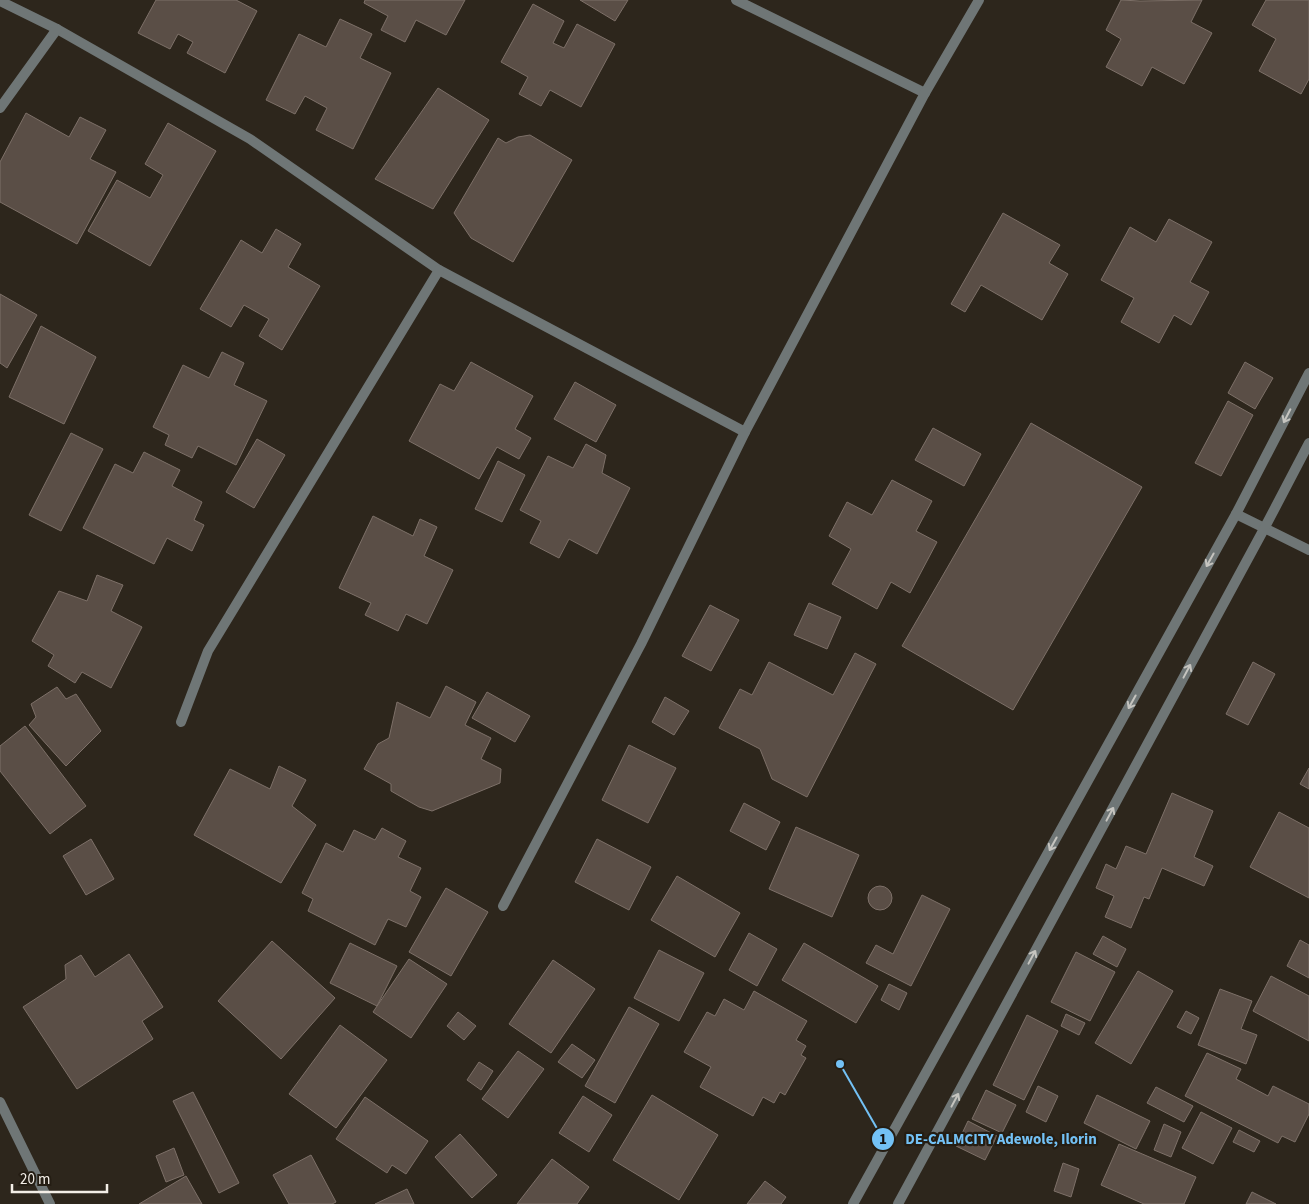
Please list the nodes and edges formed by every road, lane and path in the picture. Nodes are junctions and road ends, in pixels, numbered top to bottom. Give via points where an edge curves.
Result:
1 (736, 0) edge
2 (980, 0) edge
3 (0, 1) edge
4 (57, 29) junction
5 (925, 92) junction
6 (0, 108) edge
7 (439, 270) junction
8 (1309, 373) edge
9 (745, 432) junction
10 (1309, 443) edge
11 (1236, 514) junction
12 (1264, 529) junction
13 (1309, 550) edge
14 (181, 722) dead end
15 (503, 906) dead end
16 (0, 1102) edge
17 (50, 1204) edge
18 (852, 1204) edge
19 (898, 1204) edge

1 - 5 street
2 - 5 street
3 - 4 street
4 - 6 street
4 - 7 street via 250,139
5 - 9 street
7 - 9 street
7 - 14 street via 208,652
8 -> 11 street
9 - 15 street via 641,644
10 - 12 street
11 - 12 street
11 -> 18 street
12 - 13 street
19 -> 12 street
16 - 17 street

